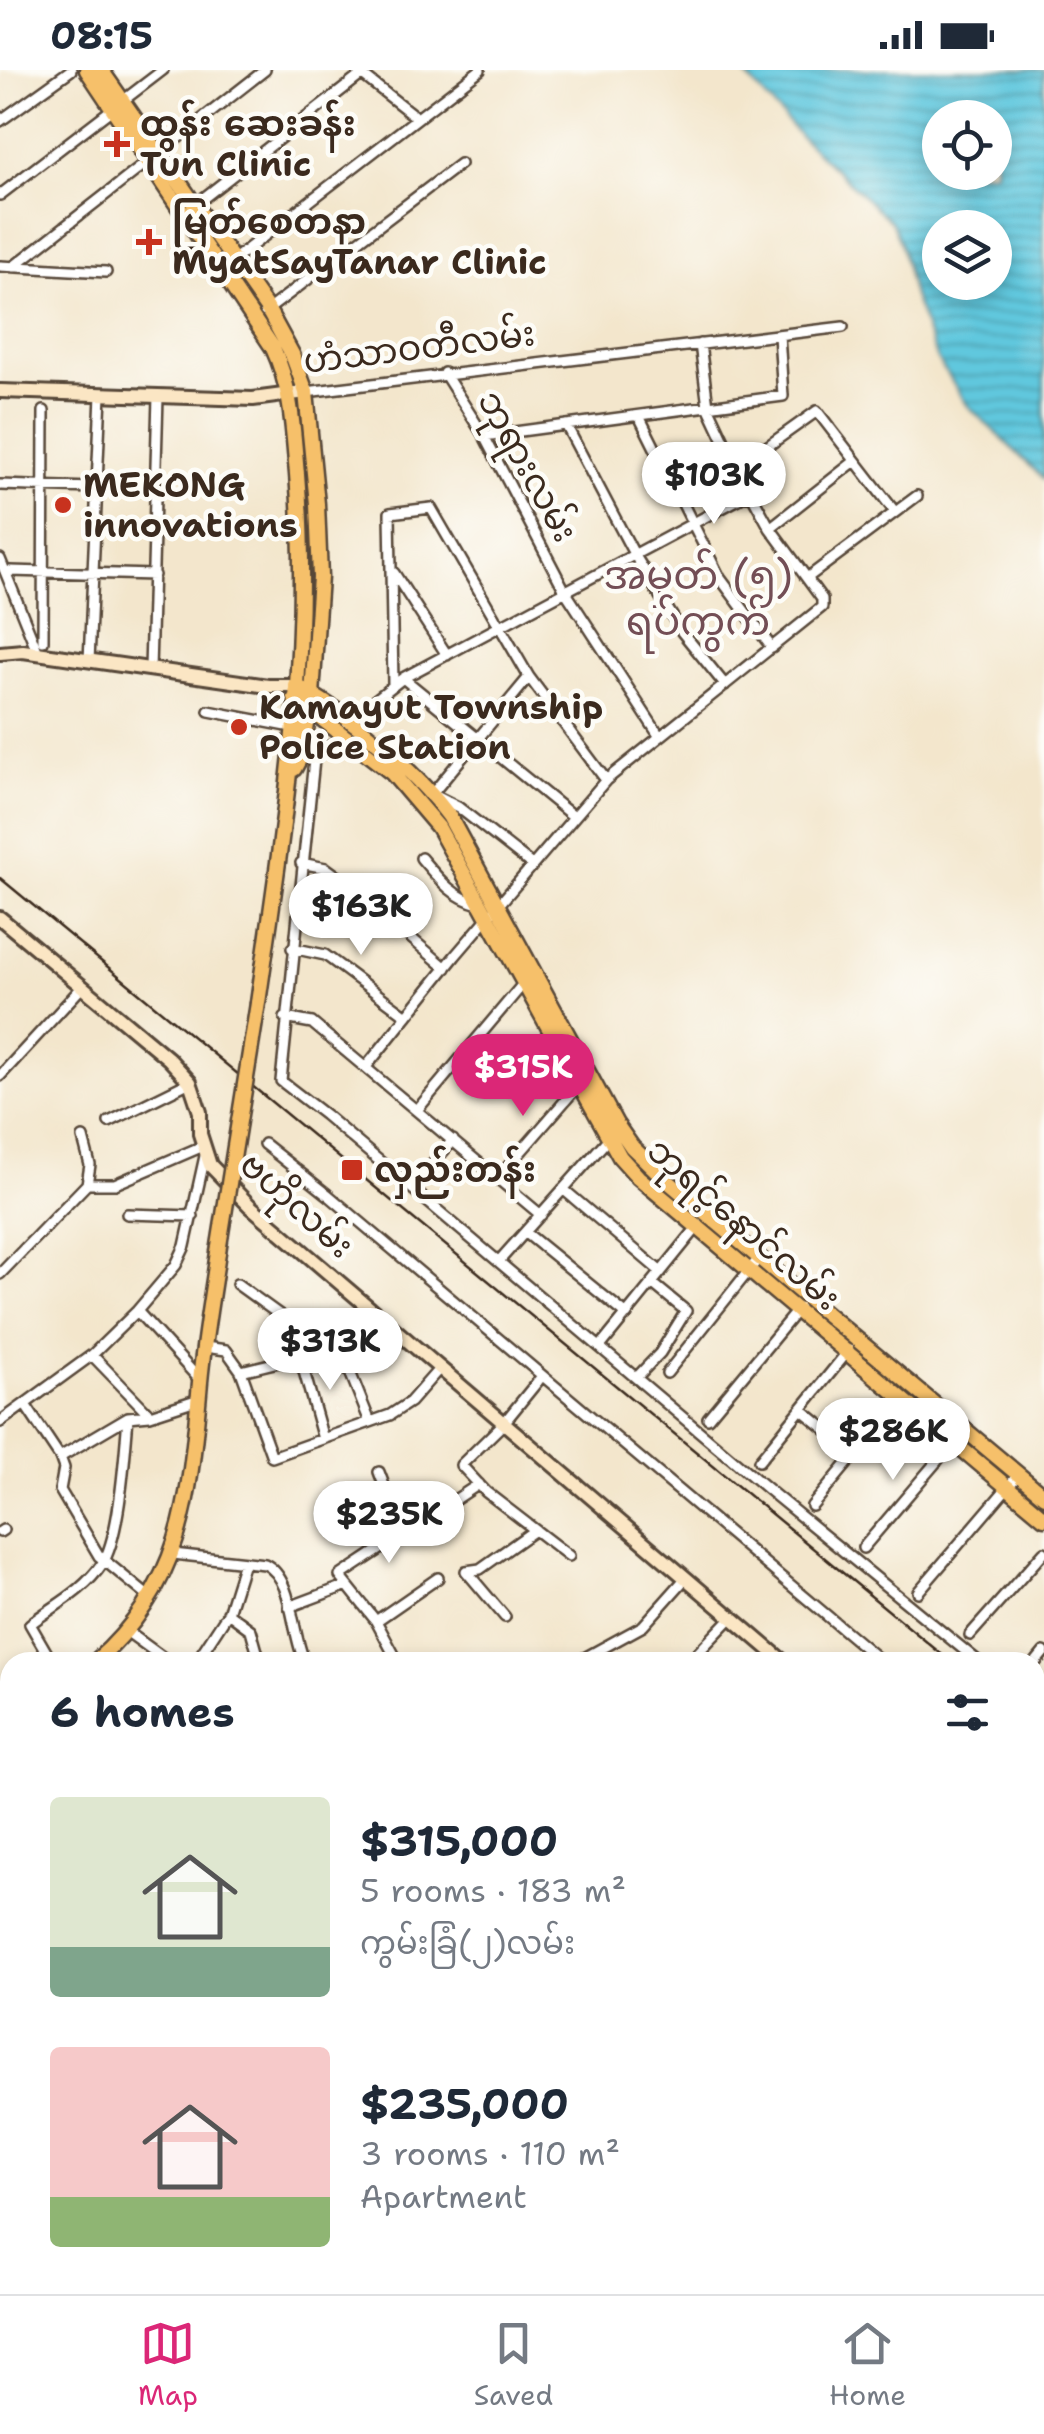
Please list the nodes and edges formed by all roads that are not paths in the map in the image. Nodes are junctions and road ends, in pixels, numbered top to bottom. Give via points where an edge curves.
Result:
1 (71, 70) edge
2 (87, 70) edge
3 (100, 70) edge
4 (164, 70) edge
5 (265, 70) edge
6 (480, 70) edge
7 (359, 72) edge
8 (117, 105) junction
9 (417, 118) junction
10 (0, 121) edge
11 (152, 157) junction
12 (460, 164) dead end
13 (0, 195) edge
14 (194, 204) junction
15 (184, 217) junction
16 (232, 260) junction
17 (0, 266) edge
18 (13, 266) junction
19 (106, 272) dead end
20 (268, 310) junction
21 (254, 320) junction
22 (843, 327) dead end
23 (779, 334) junction
24 (700, 344) junction
25 (444, 374) junction
26 (0, 391) edge
27 (306, 392) junction
28 (290, 393) junction
29 (102, 394) junction
30 (158, 396) junction
31 (708, 406) junction
32 (44, 411) dead end
33 (639, 416) junction
34 (566, 425) junction
35 (484, 436) junction
36 (855, 461) junction
37 (737, 468) junction
38 (0, 485) edge
39 (45, 486) junction
40 (97, 487) junction
41 (156, 490) junction
42 (750, 493) junction
43 (916, 496) dead end
44 (895, 512) junction
45 (690, 523) junction
46 (770, 528) junction
47 (634, 554) junction
48 (0, 558) edge
49 (392, 570) junction
50 (10, 571) dead end
51 (44, 571) junction
52 (94, 573) junction
53 (154, 575) junction
54 (807, 578) junction
55 (564, 591) junction
56 (499, 627) junction
57 (40, 647) junction
58 (772, 648) junction
59 (0, 653) edge
60 (446, 655) junction
61 (89, 660) junction
62 (150, 669) junction
63 (529, 676) junction
64 (404, 678) junction
65 (393, 684) junction
66 (725, 685) junction
67 (295, 692) junction
68 (311, 701) junction
69 (209, 712) dead end
70 (347, 722) junction
71 (292, 727) junction
72 (660, 737) junction
73 (478, 738) junction
74 (356, 743) junction
75 (308, 752) junction
76 (291, 774) junction
77 (606, 780) junction
78 (432, 794) junction
79 (574, 817) junction
80 (420, 858) dead end
81 (301, 863) junction
82 (532, 865) junction
83 (480, 904) junction
84 (499, 905) junction
85 (0, 918) edge
86 (488, 919) junction
87 (292, 948) junction
88 (446, 968) junction
89 (525, 977) junction
90 (83, 986) junction
91 (406, 1016) junction
92 (285, 1018) junction
93 (366, 1068) junction
94 (0, 1076) edge
95 (190, 1082) junction
96 (585, 1088) junction
97 (416, 1110) junction
98 (109, 1122) dead end
99 (82, 1138) dead end
100 (608, 1139) junction
101 (453, 1140) junction
102 (264, 1144) dead end
103 (204, 1150) junction
104 (498, 1178) junction
105 (87, 1184) junction
106 (412, 1188) junction
107 (563, 1189) junction
108 (128, 1214) dead end
109 (541, 1215) junction
110 (192, 1216) junction
111 (703, 1221) junction
112 (525, 1232) junction
113 (500, 1262) junction
114 (754, 1264) junction
115 (661, 1272) junction
116 (0, 1274) edge
117 (652, 1283) junction
118 (237, 1284) dead end
119 (807, 1298) junction
120 (796, 1310) junction
121 (137, 1311) junction
122 (627, 1315) junction
123 (386, 1324) junction
124 (340, 1346) junction
125 (852, 1346) junction
126 (205, 1347) junction
127 (600, 1347) junction
128 (328, 1350) junction
129 (92, 1355) junction
130 (300, 1357) junction
131 (439, 1369) junction
132 (240, 1371) junction
133 (667, 1373) dead end
134 (542, 1376) junction
135 (636, 1378) junction
136 (200, 1380) junction
137 (902, 1398) junction
138 (199, 1399) junction
139 (26, 1406) junction
140 (801, 1409) junction
141 (150, 1415) junction
142 (128, 1417) junction
143 (708, 1418) dead end
144 (0, 1422) edge
145 (370, 1422) junction
146 (503, 1424) junction
147 (964, 1429) junction
148 (324, 1439) junction
149 (952, 1442) junction
150 (855, 1453) junction
151 (60, 1457) junction
152 (759, 1461) dead end
153 (380, 1472) dead end
154 (1018, 1475) junction
155 (478, 1484) junction
156 (1007, 1488) junction
157 (1044, 1496) edge
158 (812, 1506) dead end
159 (1042, 1512) edge
160 (417, 1525) junction
161 (535, 1530) junction
162 (863, 1548) dead end
163 (1044, 1552) edge
164 (173, 1554) junction
165 (569, 1556) dead end
166 (104, 1562) junction
167 (244, 1562) junction
168 (438, 1578) dead end
169 (684, 1580) junction
170 (346, 1586) junction
171 (918, 1592) dead end
172 (149, 1597) junction
173 (289, 1607) junction
174 (228, 1613) junction
175 (504, 1617) dead end
176 (731, 1618) junction
177 (376, 1621) junction
178 (125, 1630) junction
179 (970, 1635) dead end
180 (46, 1652) edge
181 (104, 1652) edge
182 (155, 1652) edge
183 (203, 1652) edge
184 (257, 1652) edge
185 (300, 1652) edge
186 (393, 1652) edge
187 (595, 1652) edge
188 (699, 1652) edge
189 (772, 1652) edge
190 (870, 1652) edge
191 (967, 1652) edge

1 - 10 street
2 - 8 main road
3 - 8 main road
4 - 8 street
5 - 11 street
6 - 9 street
7 - 9 street
7 - 14 street
8 - 11 main road
8 - 13 street
9 - 16 street
11 - 14 main road
11 - 15 main road
11 - 18 street
12 - 20 street
14 - 15 street
14 - 16 main road
15 - 21 main road
16 - 20 main road
17 - 18 street
18 - 19 street
20 - 21 street
20 - 27 main road
21 - 28 main road
22 - 23 street, ဟံသာဝတီလမ်း
23 - 24 street, ဟံသာဝတီလမ်း
23 - 31 street via 784,396
24 - 25 street, ဟံသာဝတီလမ်း
24 - 31 street
25 - 27 street, ဟံသာဝတီလမ်း
25 - 35 street, ဘုရားလမ်း
26 - 29 main road, ဟံသာဝတီလမ်း
27 - 28 main road, ဟံသာဝတီလမ်း
27 - 68 main road via 320,577
28 - 30 main road, ဟံသာဝတီလမ်း via 253,399
28 - 67 main road via 302,540
29 - 30 main road, ဟံသာဝတီလမ်း
29 - 40 street
30 - 41 street
31 - 33 street
31 - 37 street
32 - 39 street
33 - 34 street
33 - 45 street
34 - 35 street
34 - 47 street
35 - 55 street, ဘုရားလမ်း
36 - 37 street via 815,412
36 - 44 street
36 - 46 street
37 - 42 street
38 - 39 street
39 - 40 street
39 - 51 street
40 - 41 street
40 - 52 street
41 - 53 street
42 - 45 street
42 - 46 street
43 - 44 street
44 - 54 street
45 - 47 street
45 - 58 street via 720,578
46 - 54 street
47 - 55 street
47 - 66 street via 682,632
48 - 57 street
49 - 56 street via 390,513 431,508
49 - 60 street
49 - 65 street
50 - 51 street
51 - 52 street
51 - 57 street
52 - 53 street
52 - 61 street
53 - 62 street
54 - 58 street via 822,607
55 - 56 street
55 - 72 street, ဘုရားလမ်း
56 - 60 street
56 - 63 street
57 - 59 main road
57 - 61 main road
58 - 66 street
60 - 64 street
61 - 62 main road
62 - 67 main road
63 - 73 street
63 - 77 street
64 - 65 street
64 - 73 street
65 - 70 street
66 - 72 street
67 - 68 main road, ဘုရင့်နောင်လမ်း
67 - 71 main road
68 - 70 main road, ဘုရင့်နောင်လမ်း
68 - 74 main road, ဘုရင့်နောင်လမ်း
68 - 75 main road
69 - 71 street
70 - 78 main road, ဘုရင့်နောင်လမ်း
71 - 76 main road
72 - 77 street
73 - 78 street
73 - 79 street
74 - 75 main road
74 - 83 main road, ဘုရင့်နောင်လမ်း via 422,806
75 - 76 main road
75 - 81 street
76 - 126 main road, bridge
77 - 79 street
78 - 82 street
78 - 84 main road, ဘုရင့်နောင်လမ်း
79 - 82 street
80 - 83 street via 449,889
81 - 87 street
81 - 88 street via 326,868
82 - 84 street
83 - 86 main road, ဘုရင့်နောင်လမ်း
84 - 86 street
84 - 89 main road, ဘုရင့်နောင်လမ်း
85 - 90 main road
86 - 88 street
86 - 89 main road, ဘုရင့်နောင်လမ်း
87 - 91 street via 325,955
87 - 92 street
88 - 91 street
89 - 96 main road, ဘုရင့်နောင်လမ်း
89 - 97 street
90 - 94 street
90 - 95 main road
91 - 93 street
92 - 93 street via 312,1023
92 - 106 street via 281,1081
93 - 97 street
95 - 98 street
95 - 103 main road, ဗဟိုလမ်း
96 - 100 main road, ဘုရင့်နောင်လမ်း
96 - 104 street
96 - 111 main road, ဘုရင့်နောင်လမ်း
97 - 101 street
99 - 105 street via 90,1165
100 - 107 street
100 - 111 main road, ဘုရင့်နောင်လမ်း via 638,1177
101 - 104 street
101 - 106 street
102 - 134 street
103 - 105 street via 114,1184
103 - 110 street
103 - 123 main road, ဗဟိုလမ်း via 250,1206
104 - 109 street
105 - 116 street
106 - 113 street
107 - 109 street
107 - 115 street
108 - 110 street
109 - 112 street
110 - 121 street via 176,1265
111 - 114 main road, ဘုရင့်နောင်လမ်း
111 - 115 street
112 - 113 street
112 - 122 street
113 - 127 street
114 - 119 main road, ဘုရင့်နောင်လမ်း
114 - 120 main road, ဘုရင့်နောင်လမ်း
114 - 133 street
115 - 117 street
117 - 122 street
117 - 135 street via 686,1311
118 - 128 street
119 - 120 street
119 - 125 main road, ဘုရင့်နောင်လမ်း
120 - 125 main road, ဘုရင့်နောင်လမ်း
120 - 143 street
121 - 129 street
121 - 136 street
122 - 127 street
123 - 124 street
123 - 131 main road, ဗဟိုလမ်း
124 - 128 street
124 - 145 street
125 - 137 main road, ဘုရင့်နောင်လမ်း
125 - 140 street
125 - 147 main road, ဘုရင့်နောင်လမ်း
126 - 132 street via 226,1350
126 - 136 main road
127 - 135 street
128 - 130 street
129 - 139 street
129 - 141 street
130 - 132 street
130 - 148 street
131 - 145 street via 410,1402
131 - 146 main road, ဗဟိုလမ်း
132 - 148 street via 270,1457
134 - 146 street
134 - 190 street
135 - 191 street
136 - 138 main road
137 - 149 main road, ဘုရင့်နောင်လမ်း
137 - 150 street
138 - 141 street
138 - 164 main road via 191,1485
139 - 144 street
139 - 151 street
140 - 150 street
140 - 152 street
141 - 142 street
142 - 151 street
142 - 166 street via 120,1500
145 - 148 street
146 - 155 street via 461,1465
146 - 169 main road, ဗဟိုလမ်း
147 - 149 street
147 - 154 main road, ဘုရင့်နောင်လမ်း
149 - 156 main road, ဘုရင့်နောင်လမ်း
149 - 162 street
150 - 158 street
151 - 166 street via 60,1490
153 - 160 street via 387,1494
154 - 156 street
154 - 157 main road, ဘုရင့်နောင်လမ်း
155 - 160 street
155 - 161 street
156 - 159 main road, ဘုရင့်နောင်လမ်း
156 - 171 street
160 - 170 street via 340,1576
161 - 165 street
161 - 175 street via 480,1569 466,1571
163 - 179 street
164 - 167 street
164 - 172 main road
166 - 172 street
166 - 180 street via 68,1600 30,1624
167 - 173 street via 275,1569
167 - 174 street
168 - 177 street
169 - 176 main road, ဗဟိုလမ်း
169 - 187 street via 643,1626
170 - 173 street
170 - 177 street
172 - 178 main road
173 - 185 street
174 - 183 street
174 - 184 street via 251,1630
176 - 188 street
176 - 189 main road, ဗဟိုလမ်း
177 - 186 street
178 - 181 main road
178 - 182 street

